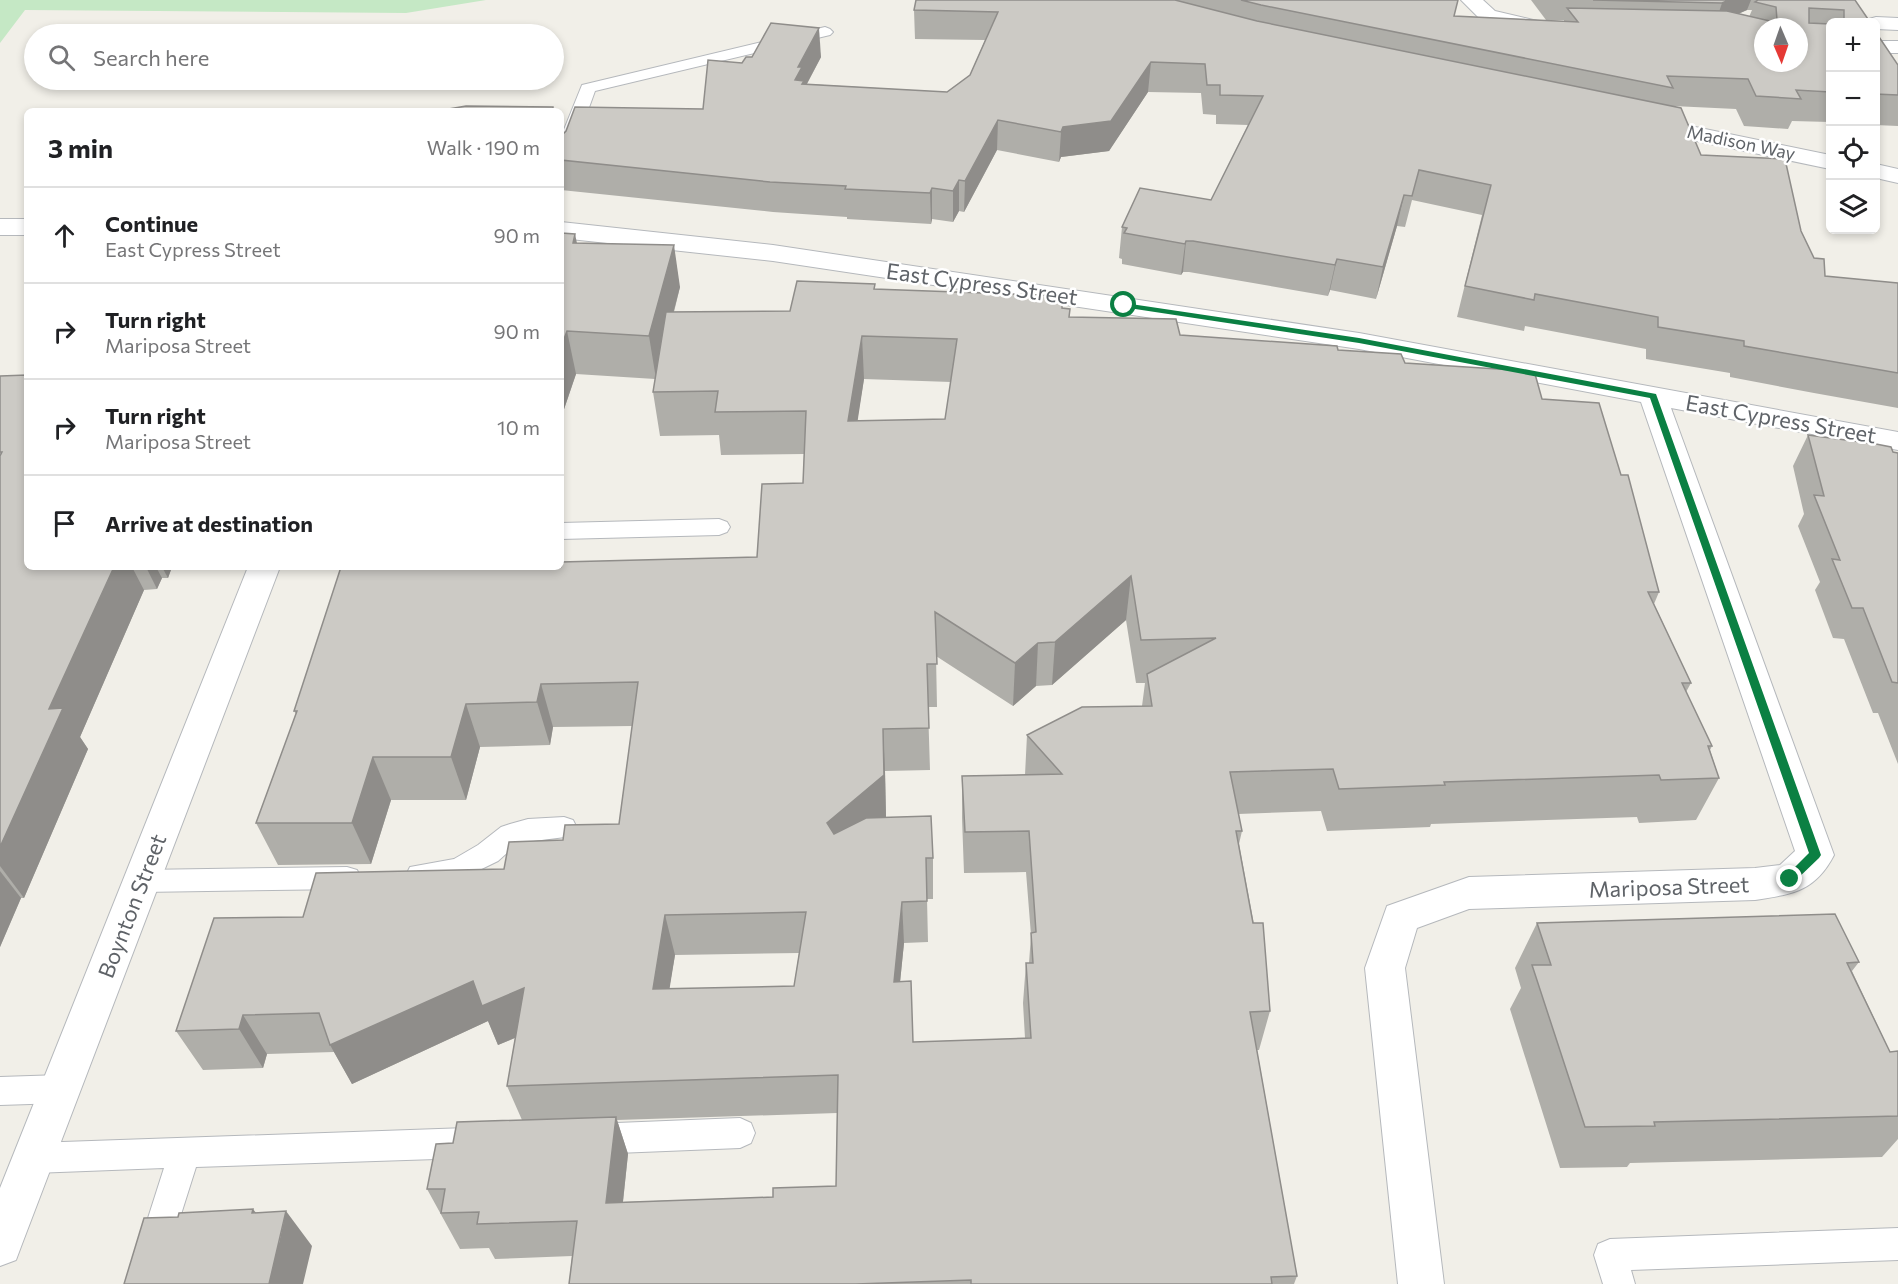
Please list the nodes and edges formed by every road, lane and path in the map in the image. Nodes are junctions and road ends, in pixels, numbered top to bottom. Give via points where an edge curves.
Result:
1 (1472, 0) edge
2 (1880, 23) edge
3 (1898, 24) edge
4 (1559, 29) edge
5 (825, 32) dead end
6 (1880, 47) edge
7 (1898, 47) edge
8 (1624, 119) edge
9 (564, 151) edge
10 (1826, 161) edge
11 (1880, 172) edge
12 (1898, 176) edge
13 (0, 227) edge
14 (24, 227) edge
15 (564, 230) edge
16 (1653, 396) junction
17 (1898, 441) edge
18 (719, 527) dead end
19 (564, 531) edge
20 (263, 570) edge
21 (564, 828) edge
22 (142, 881) junction
23 (61, 1089) junction
24 (0, 1091) edge
25 (740, 1133) dead end
26 (562, 1140) edge
27 (492, 1142) edge
28 (185, 1154) junction
29 (34, 1158) junction
30 (0, 1244) edge
31 (1898, 1244) edge
32 (143, 1284) edge
33 (1420, 1284) edge
34 (1618, 1284) edge

1 - 4 street via 1488,16 1536,28
2 - 3 street
5 - 9 lane via 588,88
6 - 7 street
8 - 10 street, Madison Way
11 - 12 street
13 - 14 street
15 - 16 street, East Cypress Street via 773,253 1136,307 1359,341
16 - 17 street, East Cypress Street
16 - 33 street, Mariposa Street via 1815,855 1790,879 1755,884 1469,893 1401,917 1384,968
18 - 19 lane
20 - 22 street, Boynton Street
21 - 22 lane via 510,835 459,869 388,877
22 - 23 street, Boynton Street
23 - 24 lane
23 - 29 street, Boynton Street
25 - 26 lane
27 - 28 lane
28 - 29 lane
28 - 32 lane
29 - 30 street, Boynton Street
31 - 34 lane via 1611,1256

